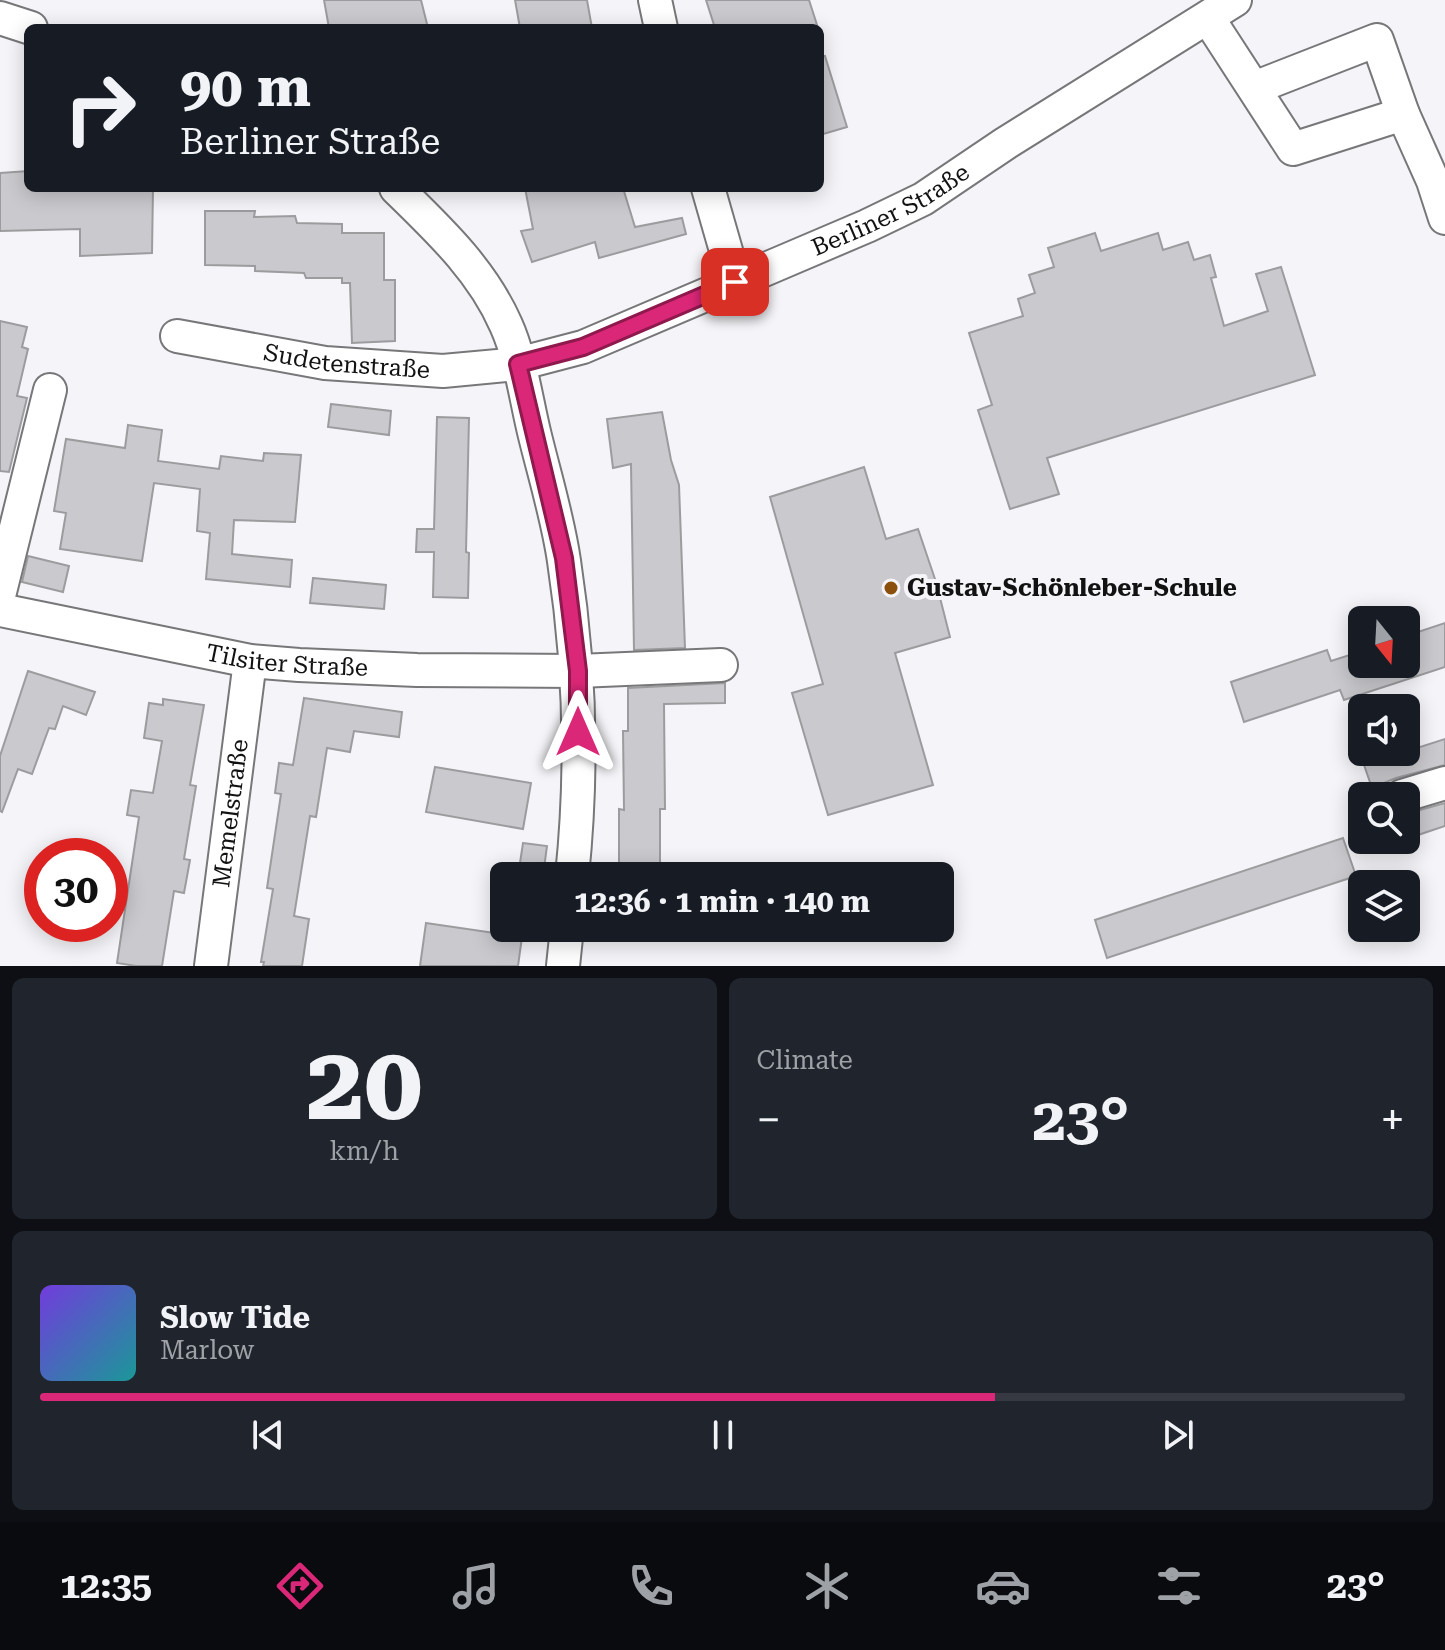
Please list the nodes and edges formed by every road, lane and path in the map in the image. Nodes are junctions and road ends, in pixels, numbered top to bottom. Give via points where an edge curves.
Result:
1 (655, 0) edge
2 (1235, 0) edge
3 (0, 18) edge
4 (1208, 18) junction
5 (660, 24) edge
6 (24, 26) edge
7 (1254, 88) junction
8 (1403, 114) junction
9 (400, 192) edge
10 (709, 192) edge
11 (1445, 218) edge
12 (735, 282) junction
13 (177, 336) dead end
14 (518, 364) junction
15 (50, 390) dead end
16 (0, 592) edge
17 (0, 610) edge
18 (250, 661) junction
19 (721, 665) dead end
20 (578, 671) junction
21 (1445, 783) edge
22 (1420, 791) edge
23 (574, 862) edge
24 (566, 942) edge
25 (211, 966) edge
26 (563, 966) edge

1 - 5 street
2 - 4 street, Berliner Straße
3 - 6 street
4 - 7 street
4 - 12 street, Berliner Straße via 923,199
7 - 8 street via 1293,149
7 - 8 street via 1377,40
8 - 11 street
9 - 14 street via 450,240 481,281 507,326
10 - 12 street
12 - 14 street, Berliner Straße via 583,347
13 - 14 street, Sudetenstraße via 325,363 443,371
14 - 20 street via 564,558
15 - 16 street
17 - 18 street, Tilsiter Straße
18 - 20 street, Tilsiter Straße
18 - 25 street, Memelstraße
19 - 20 street, Tilsiter Straße
20 - 23 street
21 - 22 street
24 - 26 street

